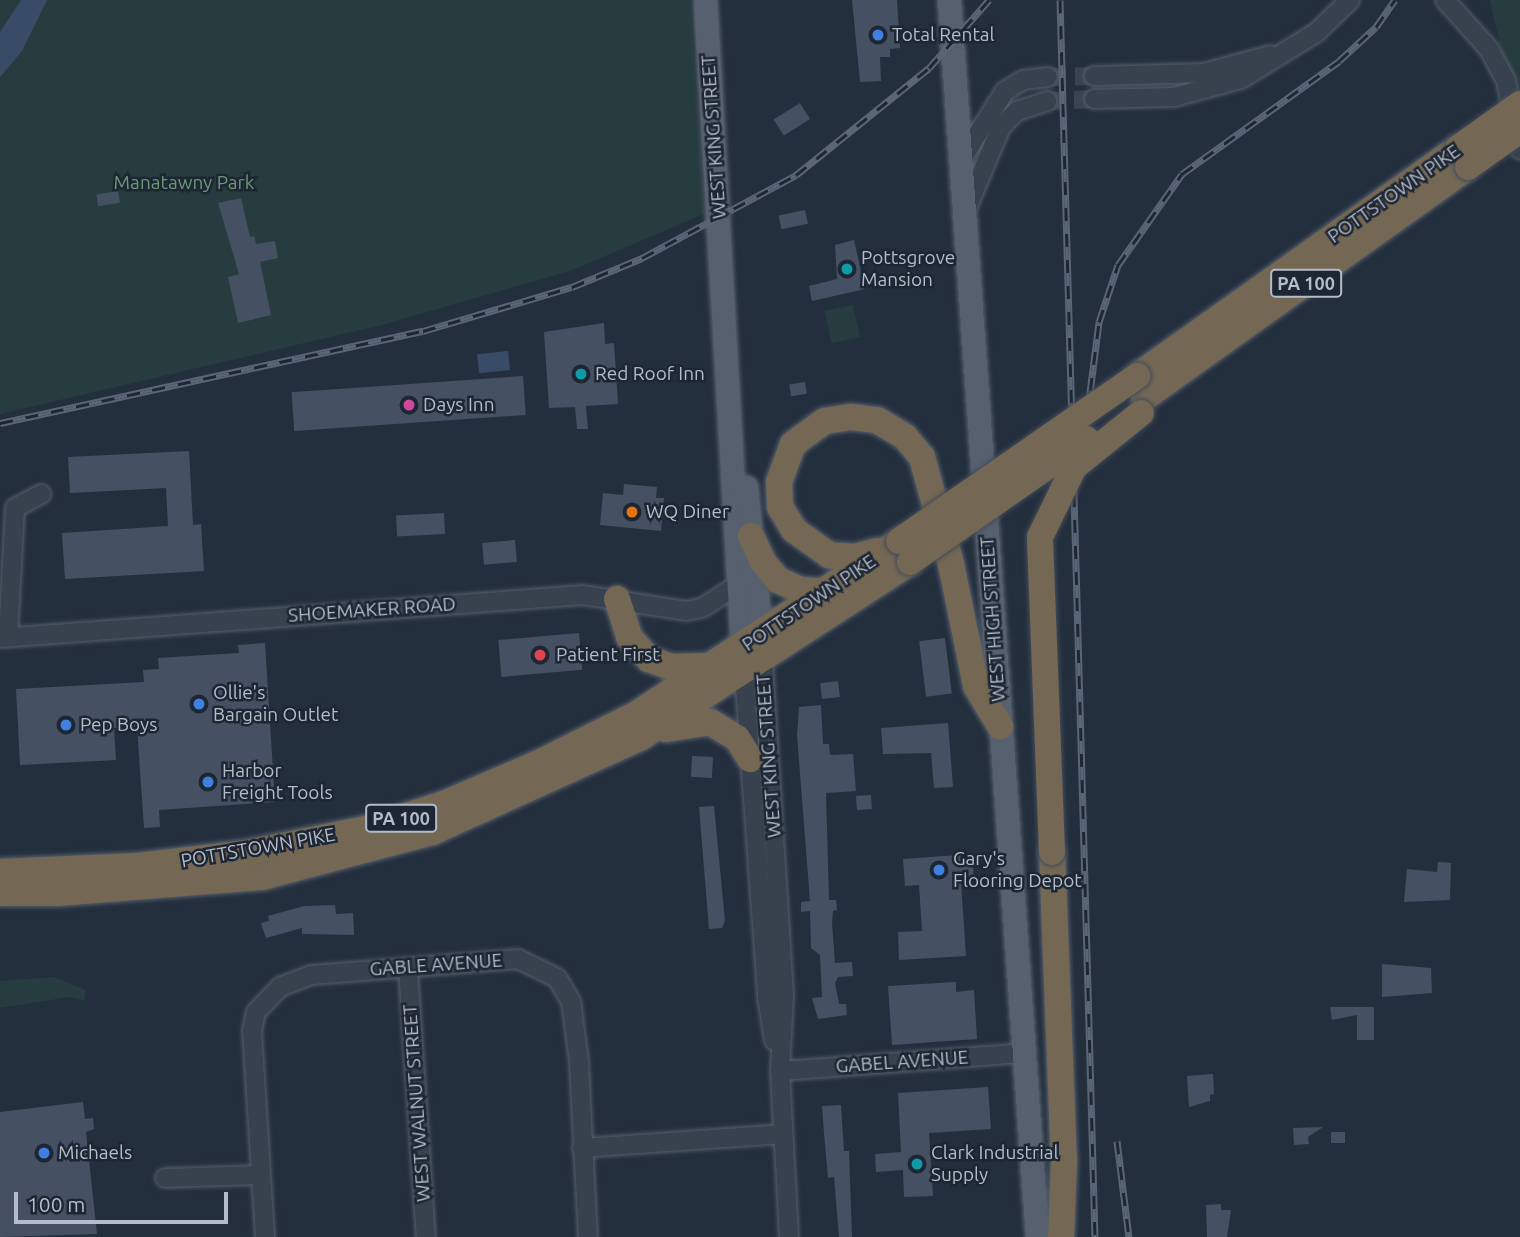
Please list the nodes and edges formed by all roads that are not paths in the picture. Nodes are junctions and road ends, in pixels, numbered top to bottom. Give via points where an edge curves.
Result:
1 (705, 0) edge
2 (949, 0) edge
3 (1350, 0) edge
4 (1445, 0) edge
5 (1296, 45) junction
6 (1094, 76) tunnel mouth
7 (1048, 77) tunnel mouth
8 (1094, 99) tunnel mouth
9 (1047, 101) tunnel mouth
10 (1520, 104) edge
11 (1520, 131) edge
12 (1520, 150) edge
13 (1463, 158) junction
14 (961, 160) junction
15 (965, 213) junction
16 (723, 275) junction
17 (1141, 396) junction
18 (41, 495) dead end
19 (751, 536) junction
20 (900, 550) junction
21 (736, 586) junction
22 (826, 592) junction
23 (617, 599) junction
24 (4, 638) edge
25 (753, 654) junction
26 (712, 666) junction
27 (1000, 726) junction
28 (641, 737) junction
29 (750, 759) junction
30 (0, 872) edge
31 (0, 893) edge
32 (408, 969) junction
33 (1024, 1053) junction
34 (780, 1071) junction
35 (782, 1134) junction
36 (582, 1148) junction
37 (260, 1175) junction
38 (165, 1178) dead end
39 (265, 1237) edge
40 (426, 1237) edge
41 (588, 1237) edge
42 (789, 1237) edge
43 (1037, 1237) edge
44 (1061, 1237) edge

1 - 16 main road, WEST KING STREET
2 - 14 main road, WEST HIGH STREET
3 - 5 street
4 - 12 street via 1489,48 1506,81
5 - 6 street via 1222,70
5 - 8 street via 1254,74 1209,90
7 - 14 street via 1023,80 1005,91
9 - 15 street via 1017,111 1001,127
10 - 13 highway, POTTSTOWN PIKE / PA 100, bridge
11 - 13 highway, POTTSTOWN PIKE / PA 100, bridge
13 - 17 highway, POTTSTOWN PIKE / PA 100
13 - 17 highway, POTTSTOWN PIKE / PA 100 via 1212,349
14 - 15 main road, WEST HIGH STREET
15 - 27 main road, WEST HIGH STREET
16 - 19 main road, WEST KING STREET
16 - 21 main road, WEST KING STREET
17 - 20 highway, POTTSTOWN PIKE / PA 100, bridge
17 - 44 highway, bridge via 1074,467 1040,537 1064,1160
18 - 24 street via 16,508
19 - 22 highway via 778,580 800,590
19 - 25 main road, WEST KING STREET
20 - 22 highway, POTTSTOWN PIKE / PA 100
20 - 25 highway, POTTSTOWN PIKE / PA 100
20 - 27 highway via 841,558 816,549 794,530 780,507 779,482 787,456 801,435 825,421 864,417 887,424 915,446 931,477 976,686
21 - 23 street, SHOEMAKER ROAD via 702,608 686,611
21 - 25 main road, WEST KING STREET
22 - 25 highway, POTTSTOWN PIKE / PA 100
23 - 24 street, SHOEMAKER ROAD via 583,595
23 - 26 highway via 629,637 649,659 671,667
25 - 26 highway, POTTSTOWN PIKE / PA 100
25 - 28 highway, POTTSTOWN PIKE / PA 100
25 - 29 street, WEST KING STREET
25 - 34 street, WEST KING STREET via 784,995
26 - 30 highway, POTTSTOWN PIKE / PA 100 via 637,714 537,764 444,804 366,829 247,853 138,866
27 - 33 main road, WEST HIGH STREET
28 - 29 highway via 686,723 710,722 737,738
28 - 31 highway, POTTSTOWN PIKE / PA 100 via 432,832 262,877
29 - 34 street, WEST KING STREET via 767,997
32 - 36 street, GABLE AVENUE via 518,959 557,978 571,1001
32 - 37 street, GABLE AVENUE via 311,975 280,987 256,1012 252,1031
32 - 40 street, WEST WALNUT STREET
33 - 34 street, GABEL AVENUE
33 - 43 main road, WEST HIGH STREET
34 - 35 street, WEST KING STREET
35 - 36 street
35 - 42 street, WEST KING STREET
36 - 41 street
37 - 38 street
37 - 39 street, GABLE AVENUE

